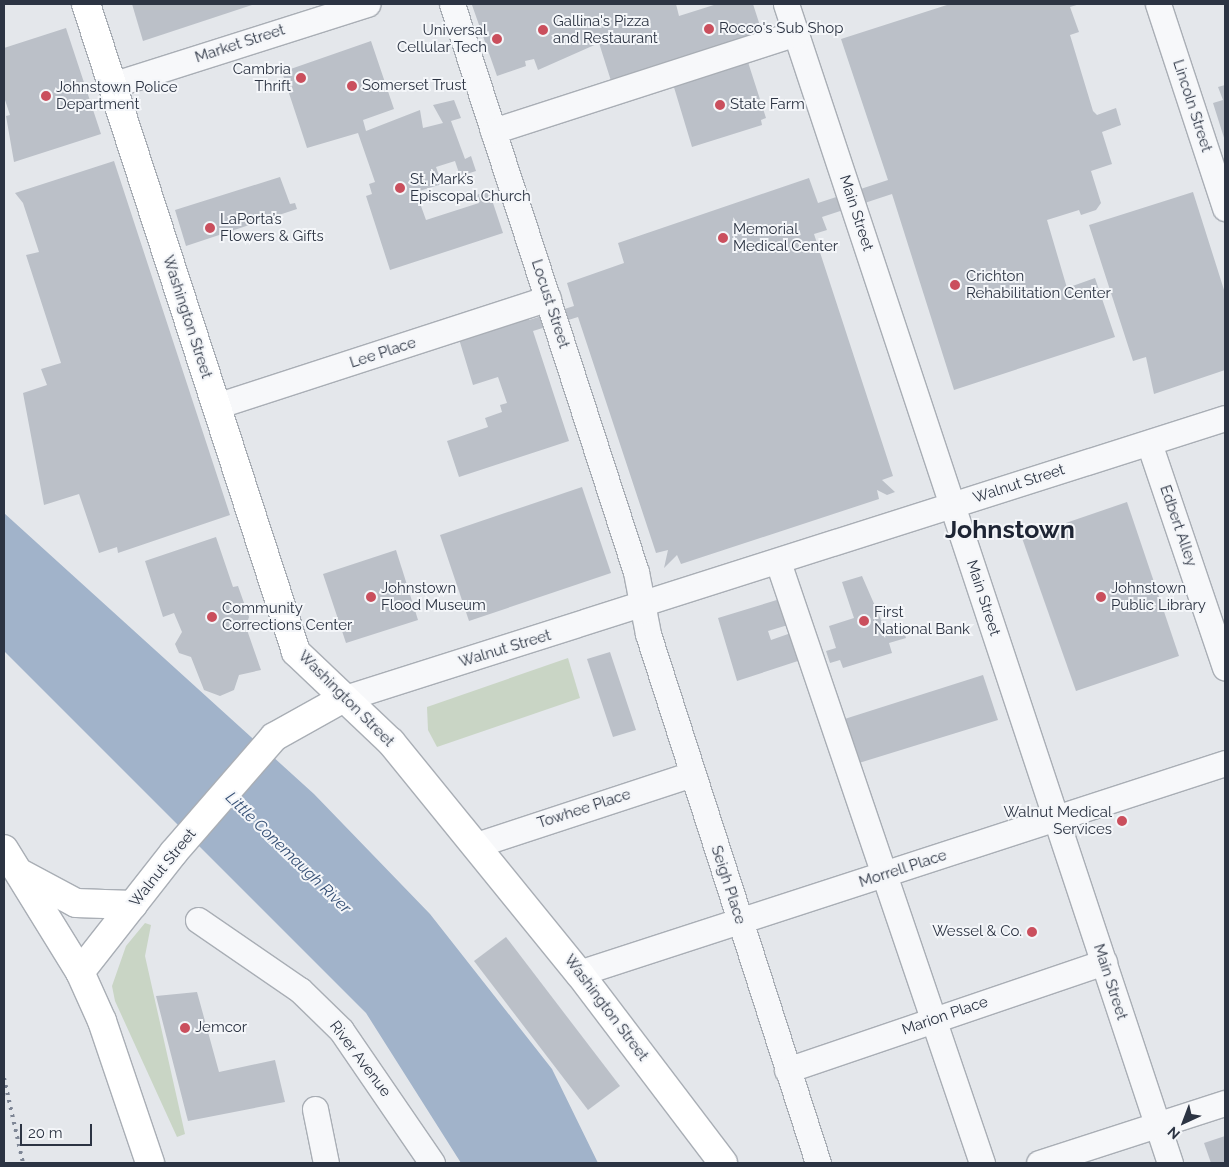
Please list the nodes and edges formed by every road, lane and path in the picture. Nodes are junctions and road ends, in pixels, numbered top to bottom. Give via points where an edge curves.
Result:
1 (86, 4) edge
2 (367, 4) edge
3 (452, 4) edge
4 (786, 4) edge
5 (1158, 4) edge
6 (796, 33) junction
7 (112, 85) junction
8 (493, 131) junction
9 (1225, 208) edge
10 (548, 298) junction
11 (216, 406) junction
12 (1225, 418) edge
13 (1149, 443) junction
14 (952, 506) junction
15 (778, 562) junction
16 (1215, 600) edge
17 (644, 605) junction
18 (1225, 667) edge
19 (342, 699) junction
20 (1225, 763) edge
21 (692, 774) junction
22 (1056, 819) junction
23 (476, 844) junction
24 (4, 849) edge
25 (18, 872) junction
26 (882, 876) junction
27 (133, 905) junction
28 (739, 919) junction
29 (198, 920) dead end
30 (1104, 962) junction
31 (80, 972) junction
32 (580, 973) junction
33 (934, 1020) junction
34 (787, 1070) junction
35 (1225, 1103) edge
36 (315, 1109) dead end
37 (1158, 1125) junction
38 (150, 1163) edge
39 (326, 1163) edge
40 (432, 1163) edge
41 (723, 1163) edge
42 (818, 1163) edge
43 (982, 1163) edge
44 (1039, 1163) edge
45 (1170, 1163) edge

1 - 7 main road, Washington Street
2 - 7 street, Market Street
3 - 8 street, Locust Street
4 - 6 street, Main Street
5 - 9 street, Lincoln Street
6 - 8 street
6 - 14 street, Main Street
7 - 11 main road, Washington Street
8 - 10 street, Locust Street
10 - 11 street, Lee Place
10 - 17 street, Locust Street
11 - 19 main road, Washington Street via 296,652
12 - 13 street, Walnut Street
13 - 14 street, Walnut Street
13 - 16 street, Edbert Alley
14 - 15 street, Walnut Street
14 - 22 street, Main Street
15 - 17 street, Walnut Street
15 - 26 street
16 - 18 street, Edbert Alley
17 - 19 street, Walnut Street
17 - 21 street, Seigh Place via 648,634
19 - 23 main road, Washington Street via 390,742
19 - 27 main road, Walnut Street via 274,737 174,852
20 - 22 street, Morrell Place
21 - 23 street, Towhee Place
21 - 28 street, Seigh Place
22 - 26 street, Morrell Place
22 - 30 street, Main Street
23 - 32 main road, Washington Street
24 - 25 main road
25 - 27 main road via 76,903
25 - 31 main road
26 - 28 street, Morrell Place
26 - 33 street
27 - 31 main road, Walnut Street
28 - 32 street, Morrell Place
28 - 34 street, Seigh Place
29 - 40 street, River Avenue via 300,990 341,1030
30 - 33 street, Marion Place
30 - 37 street, Main Street
31 - 38 main road via 102,1021
32 - 41 main road, Washington Street
33 - 34 street, Marion Place
33 - 43 street
34 - 42 street, Seigh Place
35 - 37 street
36 - 39 street
37 - 44 street
37 - 45 street, Main Street

